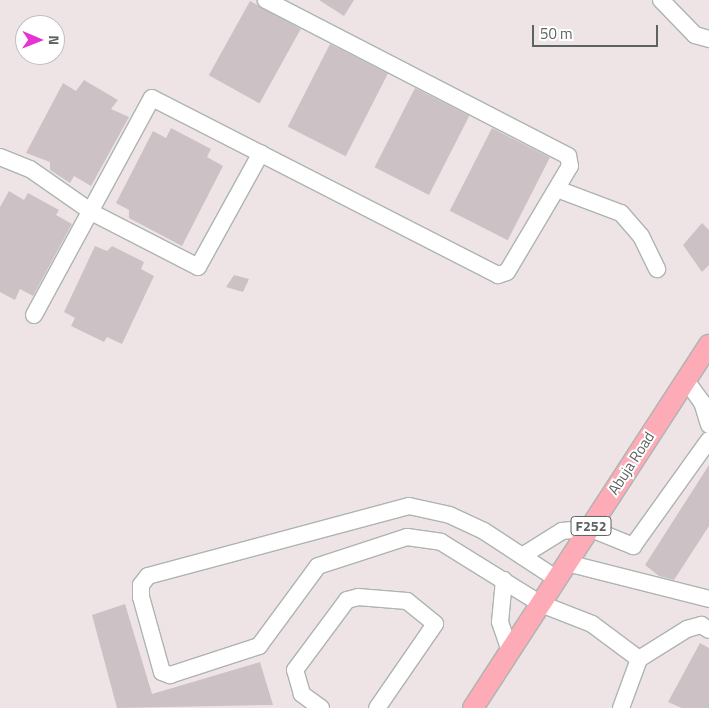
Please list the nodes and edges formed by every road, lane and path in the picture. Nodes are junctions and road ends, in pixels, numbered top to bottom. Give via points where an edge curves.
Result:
1 (266, 0) edge
2 (661, 0) edge
3 (709, 39) edge
4 (262, 153) junction
5 (0, 157) edge
6 (557, 189) junction
7 (93, 213) junction
8 (657, 269) dead end
9 (34, 315) dead end
10 (709, 346) edge
11 (685, 380) junction
12 (709, 425) edge
13 (709, 440) edge
14 (589, 528) junction
15 (522, 556) junction
16 (562, 571) junction
17 (504, 580) junction
18 (709, 599) edge
19 (541, 604) junction
20 (709, 630) edge
21 (510, 651) junction
22 (639, 659) junction
23 (321, 708) edge
24 (377, 708) edge
25 (473, 708) edge
26 (621, 708) edge

1 - 6 lane via 568,156 570,166
2 - 3 lane via 695,35
4 - 6 lane via 498,275 507,272
4 - 7 lane via 198,267
4 - 7 lane via 152,98
5 - 7 lane via 30,169
6 - 8 lane via 621,213 641,236
7 - 9 lane
10 - 11 main road, Abuja Road / F252
11 - 12 lane via 702,402
11 - 14 main road, Abuja Road / F252
13 - 14 lane via 633,546
14 - 15 lane via 562,531
14 - 16 main road, Abuja Road / F252
15 - 16 lane
15 - 17 lane via 450,515 409,506 148,576 141,585 141,597 162,672 170,675 259,646 312,572 360,549 407,537 441,542
16 - 18 lane
16 - 19 main road, Abuja Road / F252
17 - 19 lane
17 - 21 lane via 500,622
19 - 21 main road, Abuja Road / F252
19 - 22 lane via 592,624
20 - 22 lane via 701,625 687,629
21 - 25 main road, Abuja Road / F252
22 - 26 lane
23 - 24 lane via 302,694 295,670 347,600 358,597 407,602 435,624

